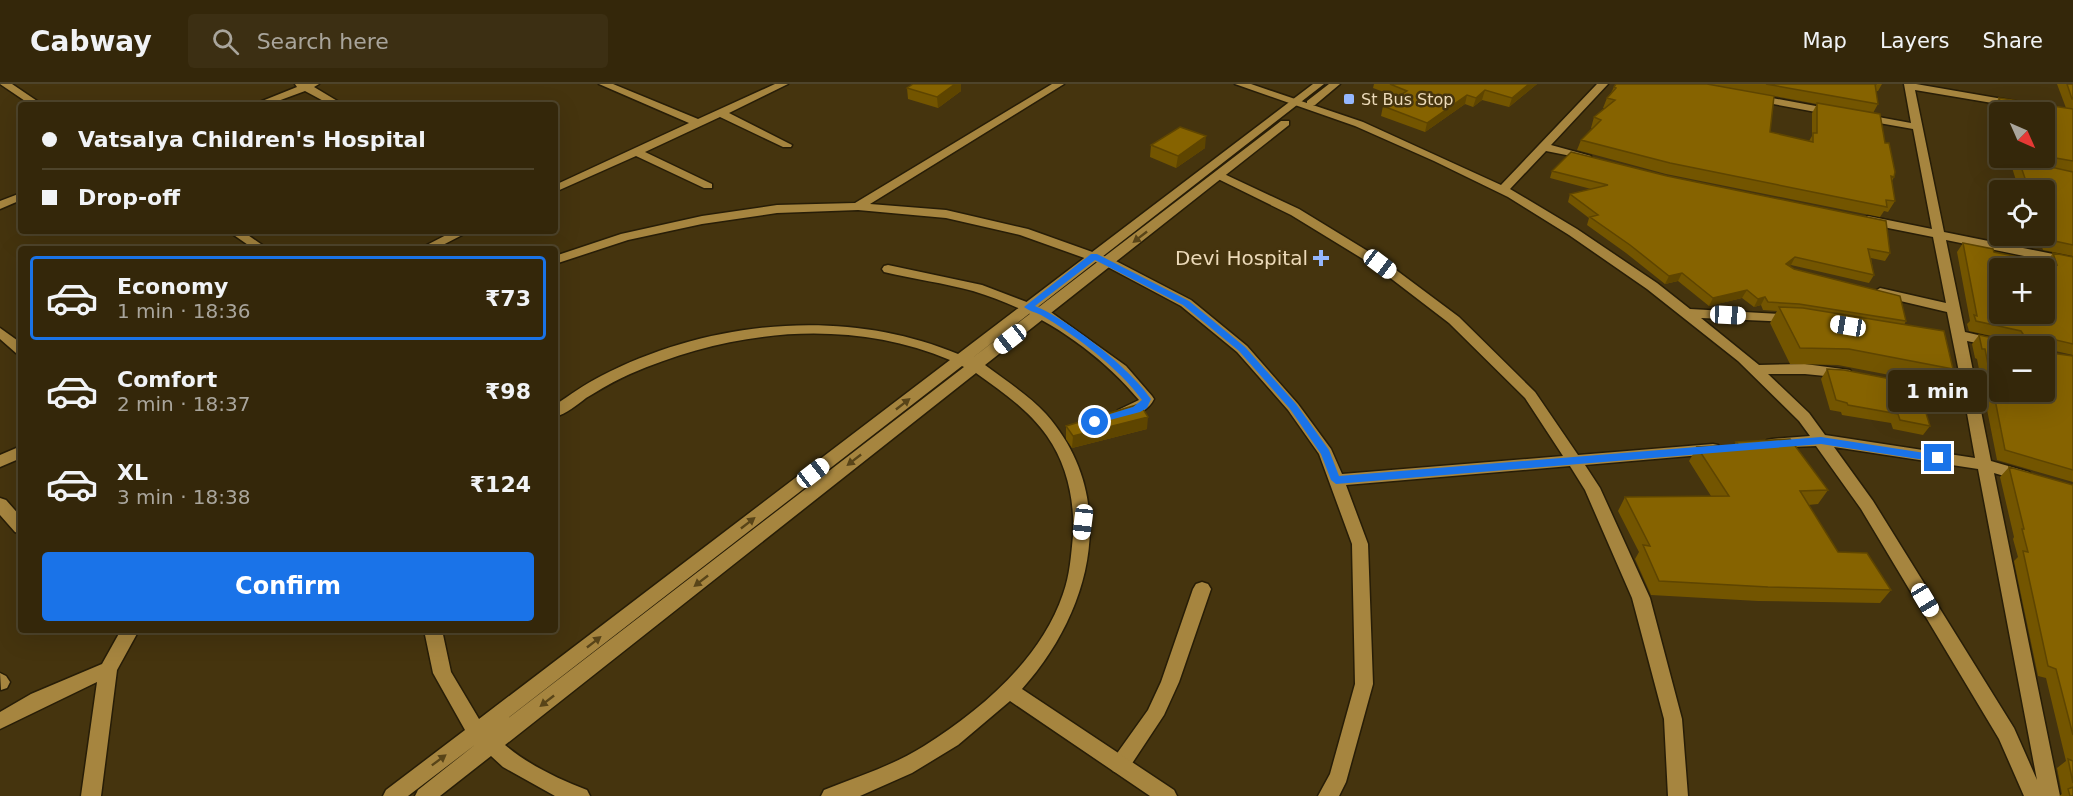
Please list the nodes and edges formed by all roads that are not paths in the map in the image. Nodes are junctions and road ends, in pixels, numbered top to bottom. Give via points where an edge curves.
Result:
1 (5, 84) edge
2 (604, 84) edge
3 (783, 84) edge
4 (1059, 84) edge
5 (1240, 84) edge
6 (1319, 84) edge
7 (1335, 84) edge
8 (1603, 84) edge
9 (306, 85) edge
10 (1910, 85) edge
11 (1745, 96) edge
12 (33, 102) edge
13 (264, 102) edge
14 (334, 102) edge
15 (2004, 102) edge
16 (1302, 103) junction
17 (721, 112) junction
18 (698, 123) junction
19 (1918, 128) junction
20 (787, 146) dead end
21 (1544, 147) junction
22 (636, 152) junction
23 (1599, 162) edge
24 (1218, 175) junction
25 (708, 186) dead end
26 (558, 188) edge
27 (1503, 191) junction
28 (18, 197) edge
29 (0, 205) edge
30 (858, 206) junction
31 (1859, 218) edge
32 (239, 234) edge
33 (457, 234) edge
34 (1939, 234) junction
35 (257, 246) edge
36 (431, 246) edge
37 (558, 259) edge
38 (1101, 259) junction
39 (2073, 262) edge
40 (888, 269) dead end
41 (1866, 289) edge
42 (1954, 309) junction
43 (1036, 310) junction
44 (1686, 313) junction
45 (1804, 319) edge
46 (0, 332) edge
47 (1956, 342) junction
48 (1989, 345) edge
49 (18, 347) edge
50 (969, 361) junction
51 (1755, 370) junction
52 (1858, 375) edge
53 (1880, 380) edge
54 (1972, 399) junction
55 (558, 410) edge
56 (1105, 419) edge
57 (1821, 440) junction
58 (1762, 445) edge
59 (1726, 448) edge
60 (18, 453) edge
61 (1574, 461) junction
62 (0, 462) edge
63 (1984, 465) junction
64 (1336, 480) junction
65 (2040, 480) edge
66 (0, 504) edge
67 (18, 525) edge
68 (1202, 589) dead end
69 (128, 633) edge
70 (434, 633) edge
71 (108, 669) junction
72 (1009, 690) junction
73 (0, 722) edge
74 (483, 739) junction
75 (1120, 765) junction
76 (91, 796) edge
77 (393, 796) edge
78 (425, 796) edge
79 (580, 796) edge
80 (831, 796) edge
81 (1167, 796) edge
82 (1328, 796) edge
83 (1678, 796) edge
84 (2034, 796) edge
85 (2050, 796) edge

1 - 12 street
2 - 18 street
3 - 17 street
4 - 30 street
5 - 16 street
6 - 16 street
7 - 16 street
8 - 21 street
9 - 13 street
9 - 14 street
10 - 15 street
10 - 19 street
11 - 19 street
16 - 24 street
16 - 27 street via 1418,150
16 - 38 street
17 - 18 street
17 - 20 street
18 - 22 street
19 - 34 street
21 - 23 street
21 - 27 street
22 - 25 street
22 - 26 street
24 -> 38 street
24 - 61 street via 1295,212 1380,264 1454,320 1530,395
27 - 44 street via 1573,232
28 - 29 street
30 - 37 street via 777,209 702,220 625,237
30 - 38 street via 946,214 1024,231
31 - 34 street
32 - 35 street
33 - 36 street
34 - 39 street
34 - 42 street
38 - 43 street
38 - 64 street via 1186,303 1242,349 1293,406 1326,453
40 - 43 street via 977,288
41 - 42 street
42 - 47 street
43 - 50 street
43 - 56 street via 1121,369 1147,399 1136,410
44 - 45 street
44 - 51 street
46 - 49 street
47 - 48 street
47 - 54 street
50 - 55 street via 930,345 881,333 828,328 770,330 725,337 669,353 614,376
50 - 72 street via 1011,387 1059,433 1078,486 1083,522 1076,581 1055,631 1028,671
50 - 74 street
51 - 52 street via 1805,369
51 - 57 street via 1804,417
53 - 54 street
54 - 63 street
57 - 58 street
57 - 63 street
57 - 84 street via 1867,505 2007,734
59 - 61 street
60 - 62 street
61 - 64 street
61 - 83 street via 1592,488 1641,598 1673,720
63 - 65 street
63 - 85 street
64 - 82 street via 1360,544 1364,684 1339,776
66 - 67 street
68 - 75 street via 1155,715
69 - 71 street
70 - 74 street via 442,673
71 - 73 street via 38,700
71 - 76 street
72 - 75 street
72 - 80 street via 987,712 922,758
77 -> 74 street
74 - 78 street
74 - 79 street via 510,761
75 - 81 street

